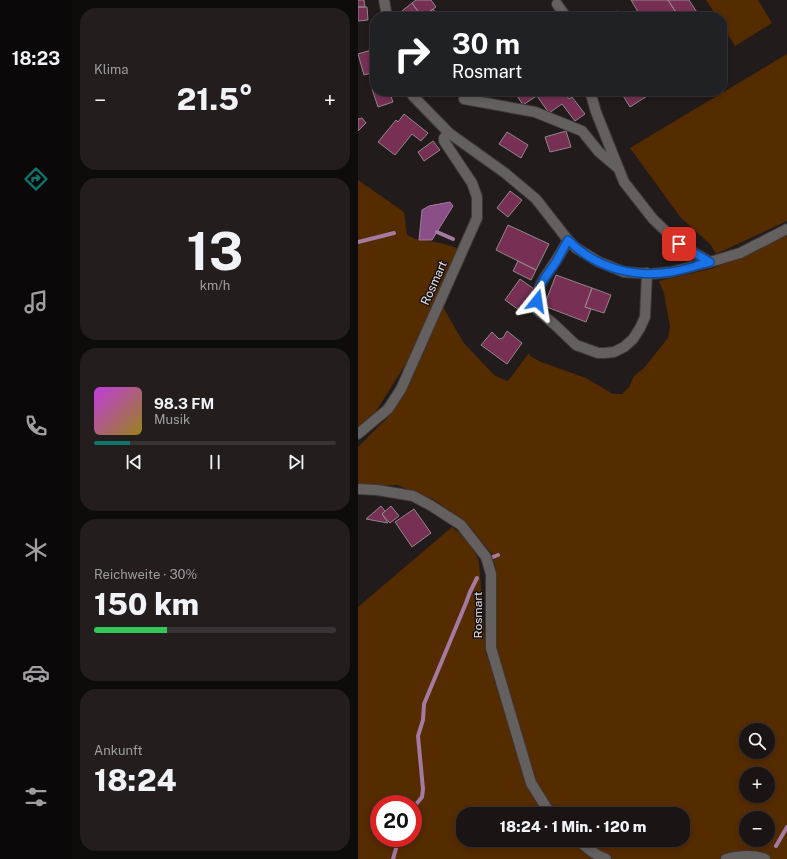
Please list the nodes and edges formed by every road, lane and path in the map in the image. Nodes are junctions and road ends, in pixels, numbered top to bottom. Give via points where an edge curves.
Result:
1 (384, 0) edge
2 (557, 4) dead end
3 (386, 12) edge
4 (563, 12) edge
5 (413, 96) edge
6 (591, 96) edge
7 (464, 99) dead end
8 (450, 133) junction
9 (619, 169) junction
10 (787, 230) edge
11 (568, 240) junction
12 (710, 262) junction
13 (647, 273) junction
14 (358, 434) edge
15 (358, 489) edge
16 (546, 807) edge
17 (586, 847) edge
18 (761, 858) edge
19 (606, 859) edge
20 (726, 859) edge

1 - 3 street
2 - 4 street
5 - 8 street
6 - 9 street
7 - 9 street via 535,112 582,131 599,152
8 - 11 street via 536,199
8 - 14 street, Rosmart via 444,138 444,142 472,183 477,197 477,218 402,389 388,409
9 - 12 street via 624,182 652,219 679,244
10 - 12 street via 740,253
11 - 13 street via 599,262 624,272
11 - 13 street via 538,290 537,310 576,345 605,354 619,349 632,339 645,317
12 - 13 street via 671,272
15 - 16 street, Rosmart via 413,496 430,505 461,525 486,557 491,574 491,648 531,783
17 - 19 street
18 - 20 street via 741,856

